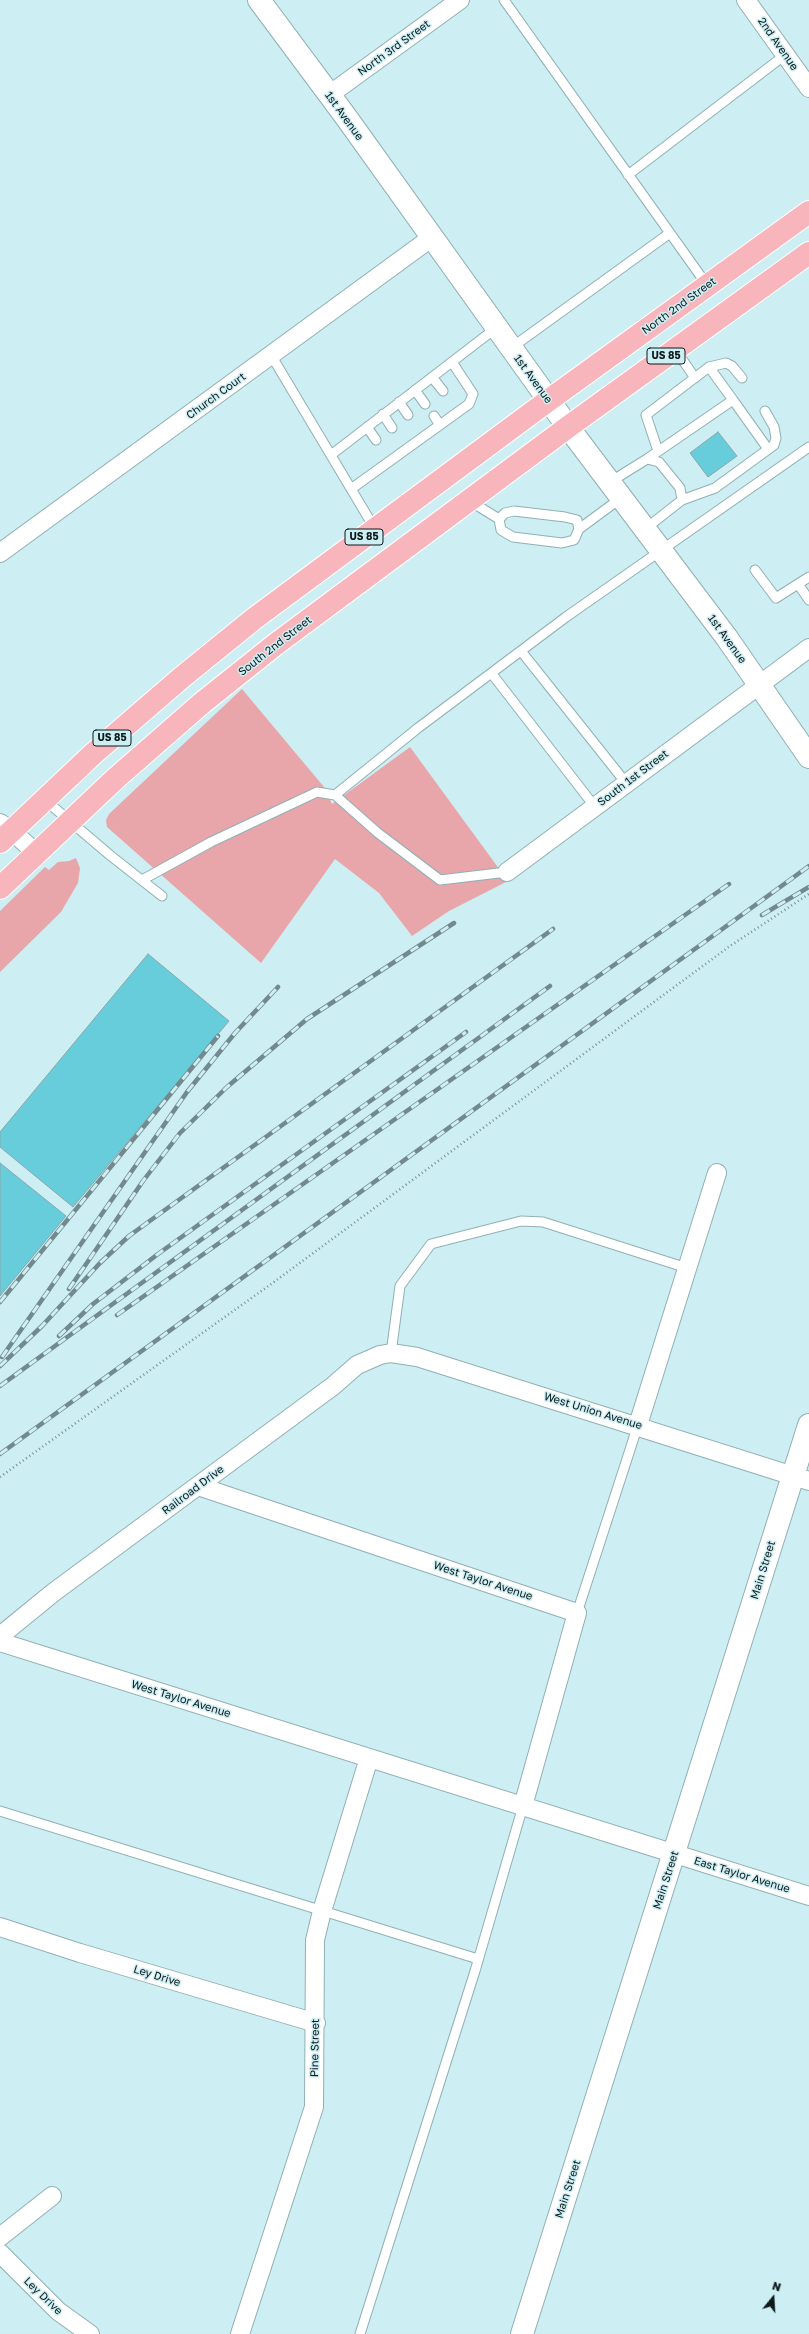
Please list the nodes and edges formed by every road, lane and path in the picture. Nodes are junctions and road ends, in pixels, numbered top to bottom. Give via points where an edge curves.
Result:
1 (259, 0) edge
2 (460, 0) edge
3 (504, 0) edge
4 (746, 0) edge
5 (785, 55) junction
6 (809, 88) edge
7 (329, 95) junction
8 (628, 175) junction
9 (809, 212) edge
10 (670, 233) junction
11 (431, 238) junction
12 (809, 253) edge
13 (707, 285) junction
14 (496, 328) junction
15 (511, 348) junction
16 (675, 349) junction
17 (272, 355) junction
18 (452, 362) junction
19 (709, 367) junction
20 (432, 377) junction
21 (695, 378) junction
22 (742, 378) dead end
23 (415, 390) junction
24 (443, 391) dead end
25 (549, 400) junction
26 (733, 400) junction
27 (399, 402) junction
28 (425, 404) dead end
29 (452, 404) dead end
30 (765, 411) dead end
31 (458, 412) junction
32 (383, 414) junction
33 (408, 415) dead end
34 (434, 416) dead end
35 (440, 425) junction
36 (367, 427) junction
37 (568, 427) junction
38 (392, 428) dead end
39 (418, 428) dead end
40 (424, 436) junction
41 (376, 440) dead end
42 (401, 441) dead end
43 (809, 447) edge
44 (407, 449) junction
45 (768, 449) junction
46 (658, 451) junction
47 (384, 453) dead end
48 (331, 455) junction
49 (646, 459) junction
50 (390, 461) junction
51 (351, 489) junction
52 (615, 490) junction
53 (682, 500) junction
54 (470, 501) junction
55 (499, 519) junction
56 (375, 529) junction
57 (579, 529) junction
58 (645, 529) junction
59 (662, 552) junction
60 (0, 553) edge
61 (755, 570) dead end
62 (809, 577) edge
63 (798, 584) junction
64 (809, 600) edge
65 (809, 648) edge
66 (521, 651) junction
67 (492, 674) junction
68 (759, 685) junction
69 (809, 757) edge
70 (626, 783) junction
71 (335, 795) junction
72 (45, 800) junction
73 (595, 807) junction
74 (70, 822) junction
75 (4, 832) edge
76 (37, 854) junction
77 (507, 872) joint
78 (142, 880) junction
79 (0, 888) edge
80 (809, 894) edge
81 (162, 896) dead end
82 (717, 1173) dead end
83 (687, 1268) junction
84 (390, 1353) junction
85 (638, 1425) junction
86 (809, 1425) edge
87 (0, 1477) edge
88 (801, 1478) edge
89 (198, 1486) junction
90 (577, 1613) junction
91 (0, 1636) edge
92 (0, 1642) edge
93 (369, 1758) junction
94 (523, 1806) junction
95 (0, 1811) edge
96 (674, 1854) junction
97 (809, 1896) edge
98 (322, 1911) junction
99 (0, 1927) edge
100 (478, 1959) junction
101 (316, 2023) junction
102 (52, 2196) dead end
103 (0, 2237) edge
104 (0, 2253) edge
105 (90, 2334) edge
106 (240, 2334) edge
107 (360, 2334) edge
108 (522, 2334) edge

1 - 7 street, 1st Avenue
2 - 7 street, North 3rd Street
3 - 8 lane
4 - 5 street, 2nd Avenue
5 - 6 street, 2nd Avenue
5 - 8 lane
7 - 11 street, 1st Avenue
8 - 10 lane
9 - 13 highway, North 2nd Street / US 85
10 - 13 lane
10 - 15 lane
11 - 14 street, 1st Avenue
11 - 17 street, Church Court
12 - 16 highway, US 85
13 - 25 highway, North 2nd Street / US 85
14 - 15 street, 1st Avenue
14 - 18 lane
15 - 25 street, 1st Avenue
16 - 21 lane
16 - 37 highway, US 85
17 - 48 lane
17 - 60 street, Church Court
18 - 20 lane
18 - 31 lane via 473,394 469,404
19 - 21 lane
19 - 22 lane via 726,363
19 - 26 lane
20 - 23 lane
20 - 24 lane
21 - 46 lane via 646,415
23 - 27 lane
23 - 28 lane
25 - 37 street, 1st Avenue
25 - 56 highway, US 85
26 - 45 lane
26 - 46 lane
27 - 32 lane
27 - 33 lane
29 - 31 lane
30 - 45 lane via 774,427 776,438 774,445
31 - 35 lane
32 - 36 lane
32 - 38 lane
34 - 35 lane
35 - 40 lane
36 - 41 lane
36 - 48 lane
37 - 52 street, 1st Avenue
37 - 54 highway, South 2nd Street / US 85
39 - 40 lane
40 - 44 lane
42 - 44 lane
43 - 59 lane
44 - 50 lane
45 - 53 lane via 715,488
46 - 49 lane
47 - 50 lane
48 - 51 lane
49 - 52 lane
49 - 53 lane via 659,462 680,488
50 - 51 lane
51 - 56 lane
52 - 57 lane
52 - 58 street, 1st Avenue
53 - 58 lane
54 - 55 lane
54 - 74 highway, South 2nd Street / US 85 via 276,644 202,703
55 - 57 lane via 505,513 514,511 565,517 576,520
55 - 57 lane via 501,530 513,537 534,540 562,543 574,540
56 - 72 highway, US 85 via 255,618 181,678 93,754
58 - 59 street, 1st Avenue
59 - 66 lane
59 - 68 street, 1st Avenue
61 - 63 lane via 776,598
62 - 63 lane
63 - 64 lane
65 - 68 street, South 1st Street
66 - 67 lane
66 - 70 lane
67 - 71 lane via 418,728
67 - 73 lane
68 - 69 street, 1st Avenue
68 - 70 street, South 1st Street
70 - 73 street, South 1st Street
71 - 77 lane via 378,833 440,880
71 - 78 lane via 317,792 211,842
72 - 74 lane
72 - 75 highway, US 85
73 - 77 street, South 1st Street
74 - 76 highway, South 2nd Street / US 85
74 - 78 lane
75 - 76 street
76 - 79 highway, South 2nd Street / US 85
78 - 81 lane
80 - 87 path via 730,946 274,1282 131,1381
82 - 83 street
83 - 84 lane via 543,1222 521,1221 431,1244 400,1286
83 - 85 street
84 - 85 street, West Union Avenue via 417,1357
84 - 89 street, Railroad Drive via 380,1354 357,1365 333,1386
85 - 88 street, West Union Avenue
85 - 90 lane
86 - 88 street, Main Street
88 - 96 street, Main Street
89 - 90 street, West Taylor Avenue
89 - 91 street, Railroad Drive via 54,1592
90 - 94 street
92 - 93 street, West Taylor Avenue
93 - 94 street, West Taylor Avenue
93 - 98 street, Pine Street
94 - 96 street, West Taylor Avenue
94 - 100 lane
95 - 98 lane
96 - 97 street, East Taylor Avenue
96 - 108 street, Main Street
98 - 100 lane
98 - 101 street, Pine Street via 315,1940
99 - 101 street, Ley Drive
100 - 107 lane
101 - 106 street, Pine Street via 314,2107
102 - 103 street
104 - 105 street, Ley Drive via 58,2311

